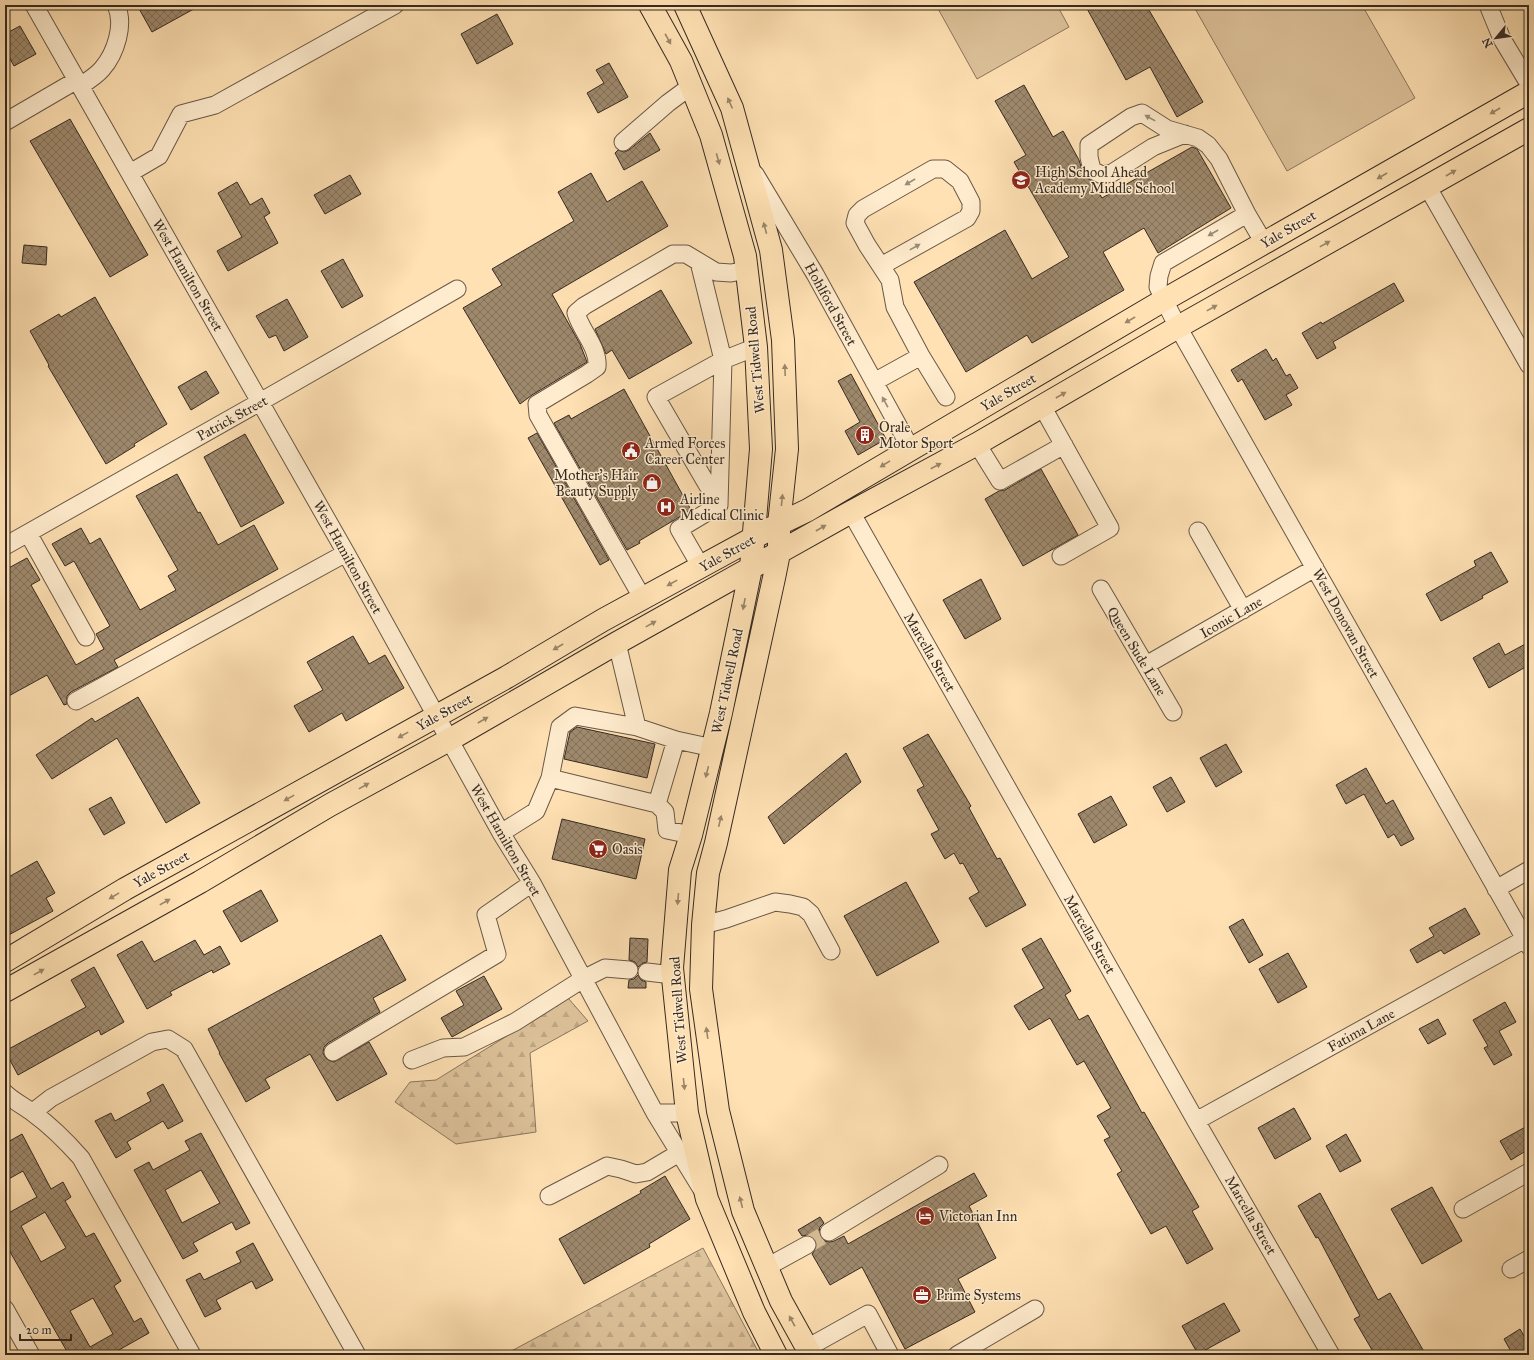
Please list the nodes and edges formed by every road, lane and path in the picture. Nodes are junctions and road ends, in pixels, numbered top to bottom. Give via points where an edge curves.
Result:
1 (34, 5) edge
2 (116, 5) edge
3 (396, 5) edge
4 (1488, 5) edge
5 (685, 6) edge
6 (654, 12) edge
7 (79, 83) junction
8 (1529, 84) edge
9 (691, 86) junction
10 (1529, 92) edge
11 (5, 122) edge
12 (1529, 129) edge
13 (1185, 134) junction
14 (623, 142) dead end
15 (747, 162) junction
16 (130, 173) junction
17 (1427, 186) junction
18 (1345, 197) junction
19 (1247, 214) junction
20 (1360, 224) junction
21 (1264, 243) junction
22 (771, 250) junction
23 (699, 262) junction
24 (746, 263) junction
25 (881, 266) junction
26 (457, 288) dead end
27 (1164, 300) junction
28 (1178, 327) junction
29 (756, 346) junction
30 (921, 356) junction
31 (723, 360) junction
32 (1529, 365) edge
33 (874, 382) junction
34 (946, 397) dead end
35 (260, 402) junction
36 (1042, 406) junction
37 (977, 444) junction
38 (1064, 445) junction
39 (911, 449) junction
40 (719, 506) junction
41 (850, 512) junction
42 (779, 524) junction
43 (1198, 531) dead end
44 (28, 533) junction
45 (754, 538) junction
46 (5, 546) edge
47 (346, 553) junction
48 (778, 553) junction
49 (1061, 556) dead end
50 (701, 567) junction
51 (751, 568) junction
52 (1315, 568) junction
53 (1101, 589) dead end
54 (643, 599) junction
55 (1243, 610) junction
56 (604, 620) junction
57 (86, 637) dead end
58 (616, 643) junction
59 (1146, 665) junction
60 (76, 701) dead end
61 (1173, 712) dead end
62 (437, 716) junction
63 (637, 727) junction
64 (449, 740) junction
65 (676, 740) junction
66 (713, 748) junction
67 (550, 778) junction
68 (657, 804) junction
69 (501, 833) junction
70 (691, 835) junction
71 (716, 843) junction
72 (186, 856) junction
73 (1529, 870) edge
74 (200, 882) junction
75 (532, 883) junction
76 (1496, 889) junction
77 (703, 925) junction
78 (1527, 942) edge
79 (831, 951) dead end
80 (5, 961) edge
81 (629, 970) dead end
82 (647, 972) dead end
83 (673, 975) junction
84 (583, 979) junction
85 (5, 991) edge
86 (333, 1052) dead end
87 (412, 1060) dead end
88 (7, 1098) edge
89 (718, 1110) junction
90 (33, 1112) junction
91 (655, 1113) junction
92 (687, 1113) junction
93 (1196, 1121) junction
94 (679, 1153) junction
95 (939, 1165) dead end
96 (1529, 1172) edge
97 (549, 1196) dead end
98 (707, 1199) junction
99 (1463, 1209) dead end
100 (829, 1232) tunnel mouth
101 (807, 1244) tunnel mouth
102 (1529, 1259) edge
103 (767, 1267) junction
104 (1511, 1269) dead end
105 (5, 1309) edge
106 (1035, 1309) dead end
107 (804, 1353) edge
108 (31, 1355) edge
109 (192, 1355) edge
110 (357, 1355) edge
111 (776, 1355) edge
112 (890, 1355) edge
113 (957, 1355) edge
114 (1331, 1355) edge

1 - 7 street, West Hamilton Street
2 - 7 street via 120,27 110,58 94,76
3 - 16 street via 215,105 181,114 159,156
4 - 8 street via 1502,39
5 - 6 main road
15 -> 5 main road, West Tidwell Road via 732,108
6 -> 9 main road, West Tidwell Road via 681,61
7 - 11 street
7 - 16 street, West Hamilton Street
9 - 14 street
9 -> 24 main road, West Tidwell Road via 711,135
10 -> 18 main road, Yale Street
17 -> 12 main road, Yale Street
13 -> 13 street via 1167,129 1142,113 1131,117 1089,146 1092,170 1102,175 1112,173 1153,147
13 - 19 street via 1198,138 1208,145 1219,159
22 -> 15 main road, West Tidwell Road
15 - 33 street, Hohlford Street via 794,238
16 - 35 street, West Hamilton Street
17 - 20 main road, Yale Street
17 - 32 street
18 - 20 main road
18 - 21 main road, Yale Street
19 - 21 street
19 -> 27 street, West Donovan Street via 1163,263 1158,287
28 -> 20 main road, Yale Street
21 - 27 main road, Yale Street
22 - 24 main road
42 -> 22 main road, West Tidwell Road via 787,441 784,340
23 - 24 street via 716,272 731,273
23 - 31 street
23 - 54 street via 686,254 673,254 576,313 598,358 597,367 537,404 538,415
24 - 29 main road, West Tidwell Road
25 -> 25 street via 967,218 971,211 971,202 960,181 945,169 934,169 863,209 857,215 856,223
25 - 30 street via 890,280 895,307
26 - 35 street, Patrick Street
27 - 28 street, West Donovan Street
27 -> 39 main road, Yale Street
36 -> 28 main road, Yale Street
28 - 52 street, West Donovan Street
29 - 31 street
29 - 45 main road, West Tidwell Road via 761,449
30 - 33 street
30 - 34 street
31 - 40 street
31 - 40 street via 656,397
39 -> 33 street, Hohlford Street
35 - 44 street, Patrick Street
35 - 47 street, West Hamilton Street
36 - 37 main road, Yale Street
36 - 38 street
37 - 38 street via 1000,481
41 -> 37 main road, Yale Street
38 - 49 street via 1110,528
39 -> 42 main road, Yale Street via 808,510
40 - 50 street via 679,529
48 -> 41 main road, Yale Street
41 - 93 street, Marcella Street
42 - 45 main road, Yale Street
42 - 48 main road, West Tidwell Road
43 - 55 street
44 - 46 street, Patrick Street
44 - 57 street
45 - 50 main road, Yale Street
45 - 51 main road, West Tidwell Road
47 - 60 street
47 - 62 street, West Hamilton Street
48 - 51 main road, Yale Street
71 -> 48 main road, West Tidwell Road
50 -> 54 main road, Yale Street
58 -> 51 main road, Yale Street
51 -> 66 main road, West Tidwell Road
52 - 55 street, Iconic Lane
52 - 76 street, West Donovan Street
53 - 59 street, Queen Sude Lane
54 - 56 main road, Yale Street
55 - 59 street, Iconic Lane
56 - 58 main road
56 -> 62 main road, Yale Street
58 - 63 street
64 -> 58 main road, Yale Street
59 - 61 street, Queen Sude Lane
62 - 64 street, West Hamilton Street
62 -> 72 main road, Yale Street
63 - 65 street
63 - 67 street via 575,716 560,728
64 - 69 street, West Hamilton Street
74 -> 64 main road, Yale Street via 330,805
65 - 66 street
65 - 68 street
66 -> 70 main road, West Tidwell Road
67 - 68 street
67 - 69 street via 536,811
68 - 70 street via 666,812 667,830
69 - 75 street, West Hamilton Street
70 - 71 main road
70 -> 83 main road, West Tidwell Road via 680,870
71 - 77 main road, West Tidwell Road via 708,873
72 - 74 main road
72 -> 80 main road, Yale Street via 125,889
73 - 76 street
85 -> 74 main road, Yale Street
75 - 84 street, West Hamilton Street
75 - 86 street via 486,915 497,954
76 - 78 street, West Donovan Street
77 - 79 street via 726,920 775,902 790,904 803,907 811,914
89 -> 77 main road, West Tidwell Road via 701,989
78 - 93 street, Fatima Lane
81 - 84 street via 605,968
82 - 83 street
83 -> 92 main road, West Tidwell Road
84 - 87 street via 515,1022 464,1047 444,1048
84 - 91 street, West Hamilton Street
88 - 90 street
89 - 92 main road
103 -> 89 main road, West Tidwell Road via 743,1211
90 - 109 street via 61,1135 81,1158
90 - 110 street via 50,1098 152,1042 168,1039 184,1049
91 - 92 street
91 - 94 street, West Hamilton Street
92 - 98 main road, West Tidwell Road
93 - 114 street, Marcella Street
94 - 97 street via 647,1172 636,1174 607,1166
94 - 98 street, West Hamilton Street
95 - 100 street
96 - 99 street
98 - 111 main road, West Tidwell Road via 754,1312
101 - 103 street
102 - 104 street
107 -> 103 main road, West Tidwell Road
105 - 108 street
106 - 113 street
107 - 112 street via 868,1314

